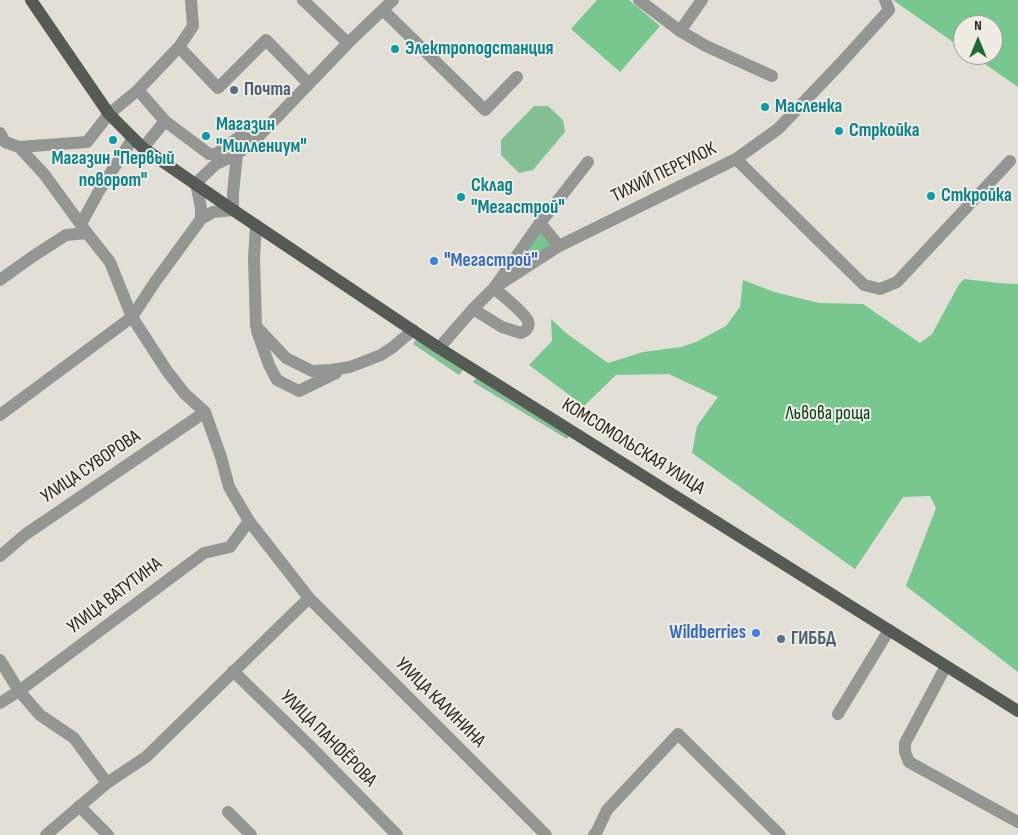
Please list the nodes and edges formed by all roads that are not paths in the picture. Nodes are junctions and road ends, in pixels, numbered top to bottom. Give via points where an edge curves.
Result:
1 (31, 0) edge
2 (191, 0) edge
3 (303, 0) edge
4 (394, 0) edge
5 (639, 0) edge
6 (702, 0) edge
7 (887, 5) edge
8 (383, 10) junction
9 (680, 31) junction
10 (348, 43) junction
11 (179, 47) junction
12 (772, 76) dead end
13 (517, 78) dead end
14 (308, 83) junction
15 (138, 90) junction
16 (110, 114) junction
17 (165, 121) junction
18 (133, 138) junction
19 (2, 140) edge
20 (255, 140) junction
21 (19, 147) junction
22 (143, 148) junction
23 (237, 154) junction
24 (213, 159) junction
25 (736, 159) junction
26 (1010, 161) dead end
27 (588, 162) dead end
28 (196, 183) junction
29 (233, 210) junction
30 (201, 219) junction
31 (540, 223) junction
32 (256, 225) junction
33 (84, 229) junction
34 (559, 246) junction
35 (0, 280) edge
36 (494, 288) junction
37 (473, 309) junction
38 (132, 317) junction
39 (256, 326) junction
40 (413, 330) junction
41 (439, 348) junction
42 (350, 367) junction
43 (205, 412) junction
44 (0, 415) edge
45 (249, 521) junction
46 (0, 556) edge
47 (309, 598) junction
48 (889, 630) junction
49 (0, 660) edge
50 (946, 666) junction
51 (232, 671) junction
52 (19, 691) junction
53 (0, 703) edge
54 (1018, 711) edge
55 (838, 714) dead end
56 (107, 782) junction
57 (78, 806) junction
58 (228, 812) dead end
59 (1018, 822) edge
60 (46, 835) edge
61 (108, 835) edge
62 (251, 835) edge
63 (397, 835) edge
64 (546, 835) edge
65 (594, 835) edge
66 (780, 835) edge

1 - 16 main road, КОМСОМОЛЬСКАЯ УЛИЦА
2 - 11 street via 193,26
3 - 10 street
4 - 8 street
5 - 9 street
6 - 9 street
7 - 25 street, ТИХИЙ ПЕРЕУЛОК via 840,64 778,129
8 - 10 street
8 - 13 street via 485,110
9 - 12 street
10 - 14 street
11 - 14 street via 218,88 266,40
11 - 15 street
14 - 20 street
15 - 16 street
15 - 17 street
16 - 18 main road, КОМСОМОЛЬСКАЯ УЛИЦА
16 - 21 street via 87,142
17 - 22 street
17 - 24 street
18 - 22 main road, КОМСОМОЛЬСКАЯ УЛИЦА
18 - 33 street via 98,190
19 - 21 street
20 - 23 street
20 - 24 street via 239,137
21 - 33 street via 44,174
22 - 28 main road, КОМСОМОЛЬСКАЯ УЛИЦА
23 - 24 street
23 - 29 street
24 - 28 street
25 - 26 street via 864,285 880,289 897,282
25 - 34 street, ТИХИЙ ПЕРЕУЛОК
27 - 31 street
28 - 29 main road, КОМСОМОЛЬСКАЯ УЛИЦА
28 - 30 street
29 - 30 street via 213,212
29 - 32 main road, КОМСОМОЛЬСКАЯ УЛИЦА
30 - 38 street
31 - 34 street
31 - 36 street
32 - 39 street
32 - 40 main road, КОМСОМОЛЬСКАЯ УЛИЦА
33 - 35 street via 66,235
33 - 38 street via 110,262
34 - 36 street, ТИХИЙ ПЕРЕУЛОК
36 - 37 street, ТИХИЙ ПЕРЕУЛОК
36 - 37 street via 528,321 526,331 521,333 502,327
37 - 41 street, ТИХИЙ ПЕРЕУЛОК
38 - 43 street via 167,371
38 - 44 street
39 - 42 street via 286,358 312,371
39 - 42 street via 277,380 299,391
40 - 41 main road, КОМСОМОЛЬСКАЯ УЛИЦА
40 - 42 street via 380,355
41 - 48 main road, КОМСОМОЛЬСКАЯ УЛИЦА
43 - 45 street, УЛИЦА КАЛИНИНА via 230,487
43 - 46 street, УЛИЦА СУВОРОВА via 26,534
45 - 47 street, УЛИЦА КАЛИНИНА
45 - 52 street, УЛИЦА ВАТУТИНА via 230,547 204,553
47 - 51 street
47 - 64 street, УЛИЦА КАЛИНИНА
48 - 50 main road, КОМСОМОЛЬСКАЯ УЛИЦА
48 - 55 street
49 - 52 street
50 - 54 main road, КОМСОМОЛЬСКАЯ УЛИЦА
50 - 59 street via 905,743 904,752 909,762
51 - 56 street via 146,757
51 - 63 street, УЛИЦА ПАНФЁРОВА
52 - 53 street, УЛИЦА ВАТУТИНА
52 - 56 street via 40,715 74,738
56 - 57 street
57 - 60 street
57 - 61 street
58 - 62 street
65 - 66 street via 606,810 678,734

